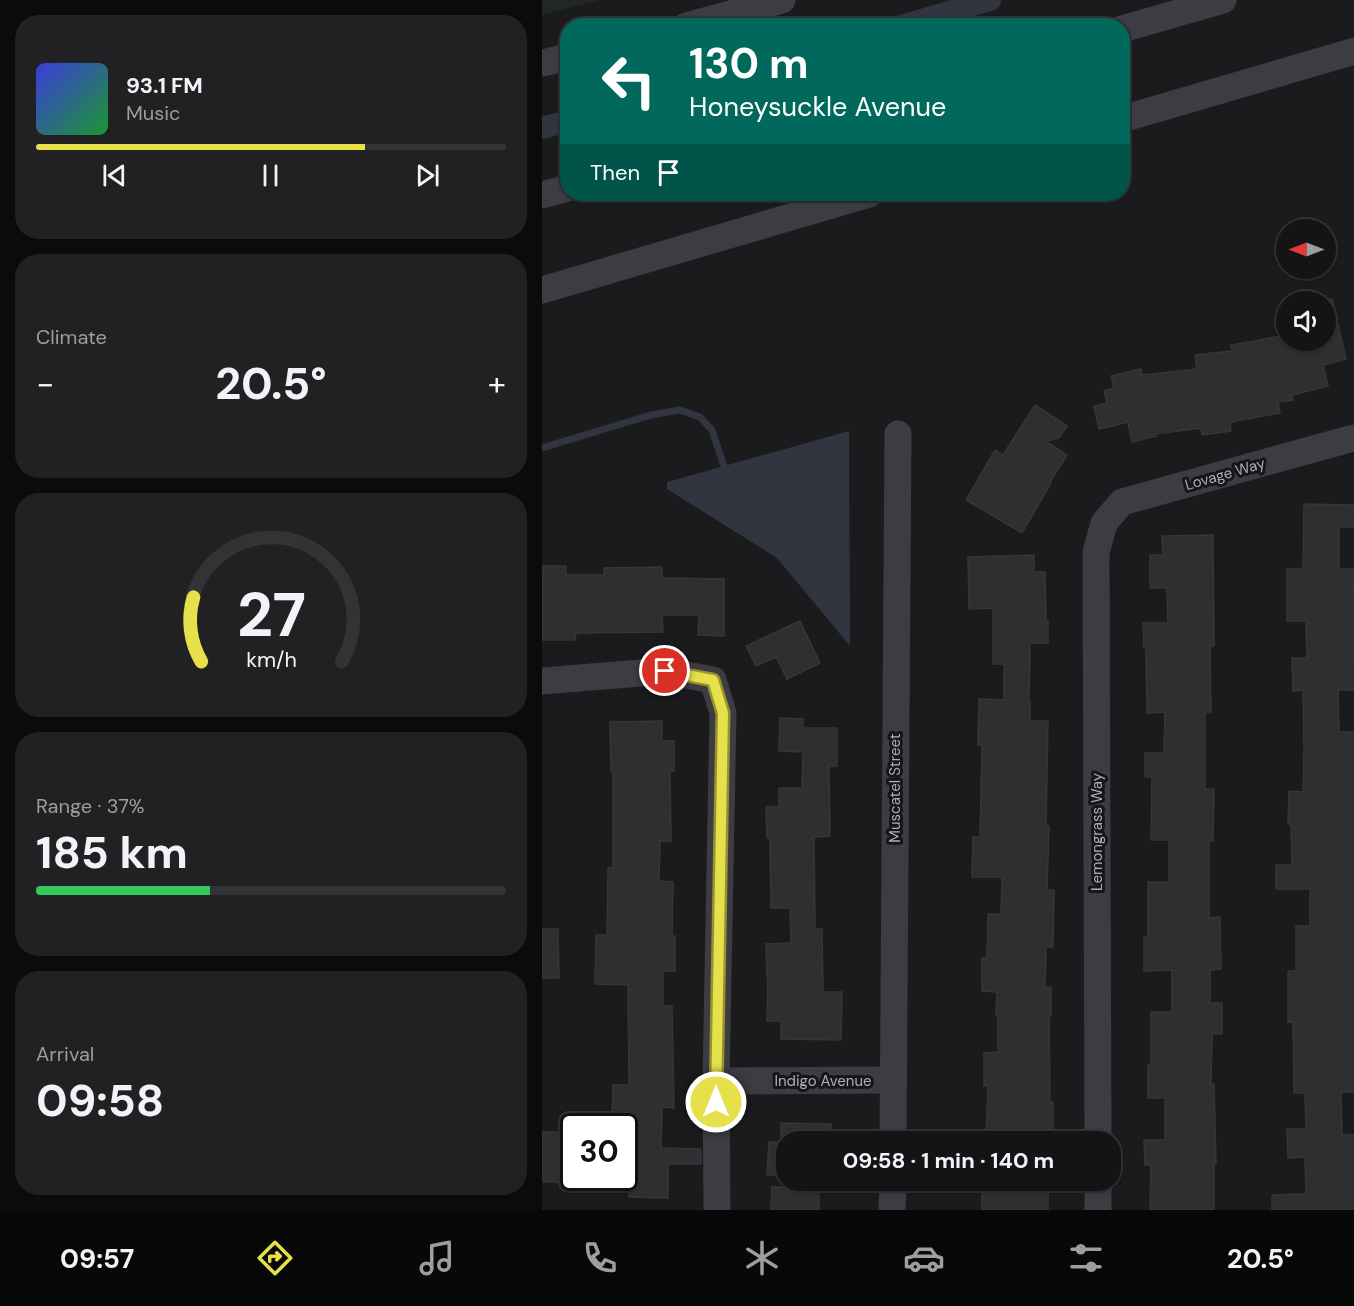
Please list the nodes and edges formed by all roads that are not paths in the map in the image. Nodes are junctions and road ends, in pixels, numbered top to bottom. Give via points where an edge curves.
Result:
1 (782, 0) edge
2 (1223, 0) edge
3 (716, 18) edge
4 (1130, 27) edge
5 (1355, 51) edge
6 (560, 59) edge
7 (542, 63) edge
8 (1130, 117) edge
9 (560, 190) edge
10 (542, 195) edge
11 (845, 201) edge
12 (542, 290) edge
13 (898, 434) dead end
14 (1355, 438) edge
15 (1104, 523) joint
16 (542, 681) edge
17 (893, 1080) junction
18 (716, 1081) junction
19 (893, 1131) edge
20 (1098, 1131) edge
21 (893, 1191) edge
22 (1098, 1191) edge
23 (717, 1210) edge
24 (892, 1210) edge
25 (1098, 1210) edge

1 - 3 street
2 - 4 street
5 - 8 street
6 - 7 street
9 - 10 street
11 - 12 street
13 - 17 street, Muscatel Street
14 - 15 street, Lovage Way via 1122,502
15 - 20 street, Lemongrass Way via 1096,553
16 - 18 street via 665,671 713,680 723,713
17 - 18 street, Indigo Avenue
17 - 19 street, Muscatel Street
18 - 23 street
21 - 24 street
22 - 25 street

